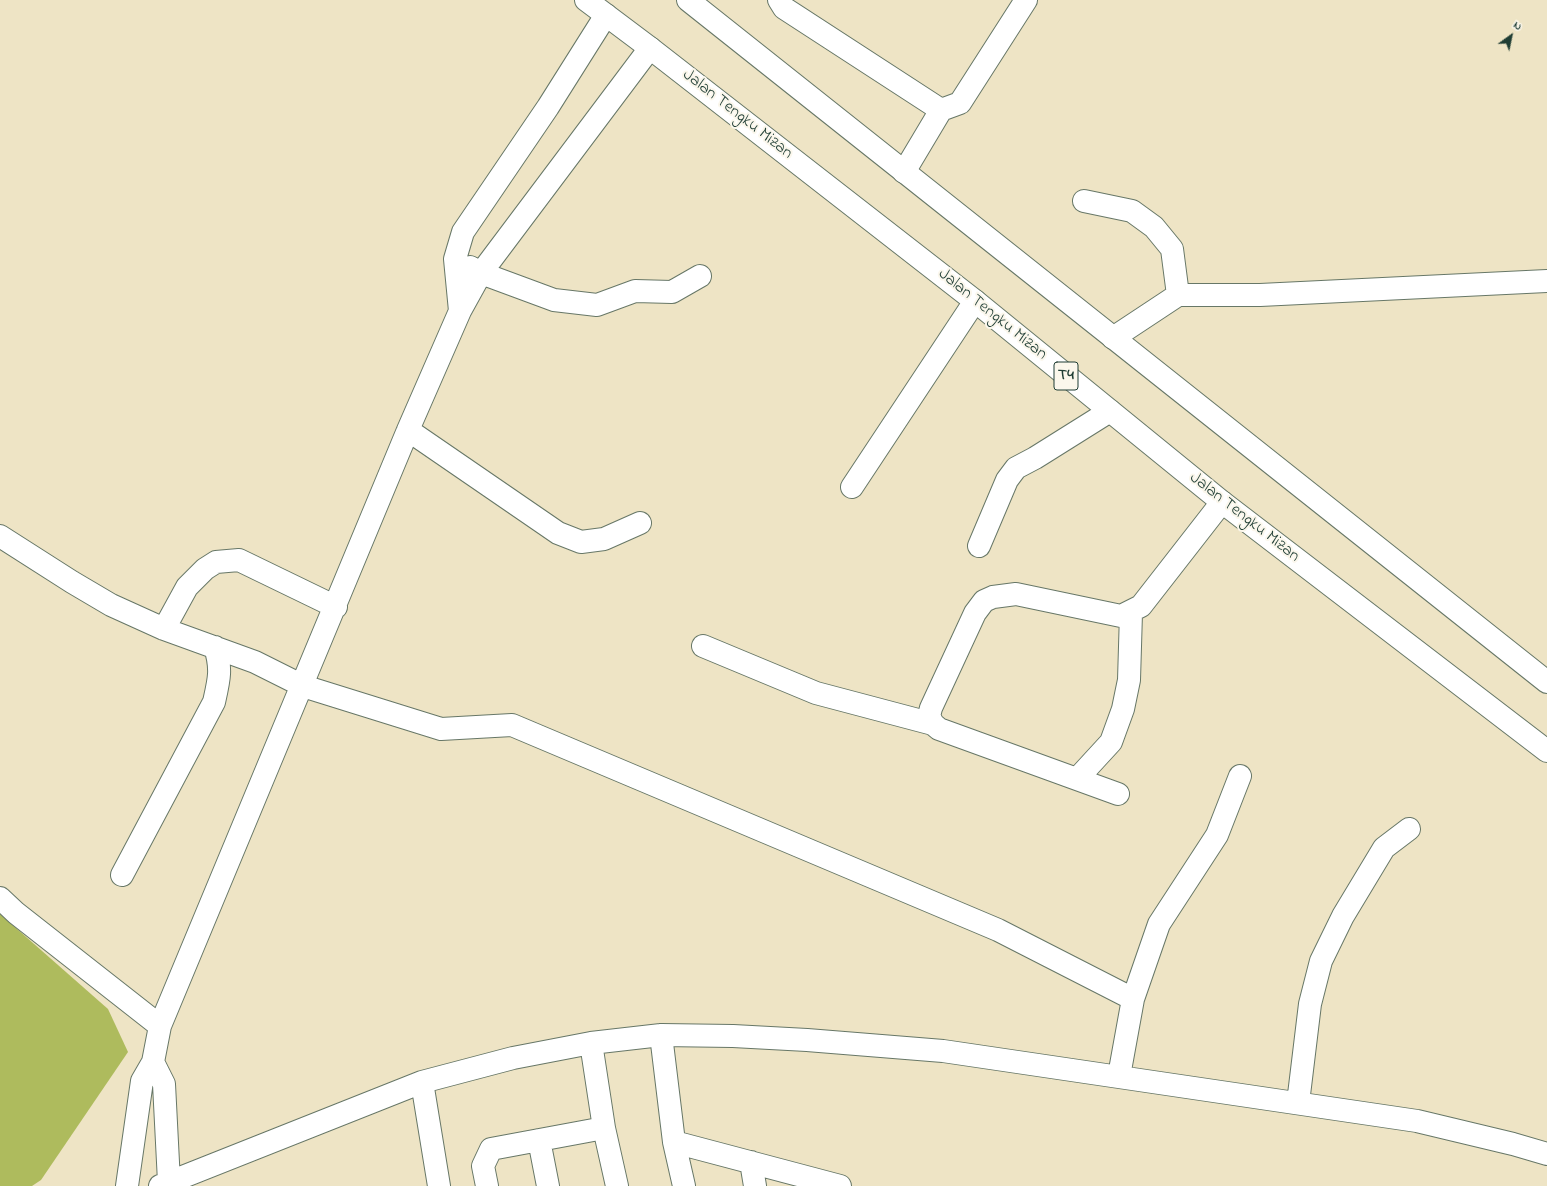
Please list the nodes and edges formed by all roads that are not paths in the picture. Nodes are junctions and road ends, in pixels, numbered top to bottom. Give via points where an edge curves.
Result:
1 (586, 0) edge
2 (688, 0) edge
3 (779, 0) edge
4 (1026, 0) edge
5 (606, 16) junction
6 (650, 48) junction
7 (941, 110) junction
8 (904, 172) junction
9 (1084, 201) dead end
10 (455, 259) junction
11 (481, 273) junction
12 (700, 276) dead end
13 (1547, 281) edge
14 (1178, 295) junction
15 (975, 301) junction
16 (460, 311) junction
17 (1113, 338) junction
18 (1110, 411) junction
19 (408, 430) junction
20 (852, 488) dead end
21 (1222, 502) junction
22 (640, 523) dead end
23 (0, 536) edge
24 (979, 546) dead end
25 (336, 607) junction
26 (1130, 613) junction
27 (164, 629) junction
28 (703, 646) dead end
29 (215, 647) junction
30 (1547, 682) edge
31 (303, 686) junction
32 (933, 724) junction
33 (1547, 751) edge
34 (1240, 776) dead end
35 (1077, 779) junction
36 (1118, 794) dead end
37 (1409, 829) dead end
38 (122, 875) dead end
39 (0, 898) edge
40 (1133, 999) junction
41 (160, 1026) junction
42 (661, 1035) junction
43 (591, 1043) junction
44 (153, 1062) junction
45 (1119, 1076) junction
46 (422, 1082) junction
47 (1298, 1103) junction
48 (604, 1128) junction
49 (539, 1140) junction
50 (674, 1142) junction
51 (1547, 1154) edge
52 (751, 1162) junction
53 (165, 1184) edge
54 (830, 1185) edge
55 (127, 1186) edge
56 (439, 1186) edge
57 (487, 1186) edge
58 (548, 1186) edge
59 (617, 1186) edge
60 (684, 1186) edge
61 (755, 1186) edge

1 - 5 main road, Jalan Tengku Mizan / T4
2 - 8 main road
3 - 7 main road via 784,8
4 - 7 main road via 960,102
5 - 6 main road, Jalan Tengku Mizan / T4
5 - 10 main road via 463,232
6 - 11 main road
6 - 15 main road, Jalan Tengku Mizan / T4
7 - 8 main road
8 - 17 main road
9 - 14 main road via 1132,211 1154,227 1172,249
10 - 11 main road
10 - 16 main road
11 - 12 main road via 554,300 597,305 635,291 672,292
11 - 16 main road
13 - 14 main road via 1260,295
14 - 17 main road
15 - 18 main road, Jalan Tengku Mizan / T4
15 - 20 main road
16 - 19 main road
17 - 30 main road
18 - 21 main road, Jalan Tengku Mizan / T4
18 - 24 main road via 1016,468 1007,480
19 - 22 main road via 558,533 581,542 604,539
19 - 25 main road
21 - 26 main road via 1141,606
21 - 33 main road, Jalan Tengku Mizan / T4
23 - 27 main road via 111,605
25 - 27 main road via 240,560 216,562 205,568 187,587
25 - 31 main road
26 - 32 main road via 1121,616 1016,594 984,601 975,613 931,708 929,716
26 - 35 main road via 1129,680 1123,708 1111,742
27 - 29 main road
28 - 32 main road via 816,693
29 - 31 main road via 255,662
29 - 38 main road via 219,658 220,676 214,702
31 - 40 main road via 441,730 512,725 998,930
31 - 41 main road
32 - 35 main road via 939,729
34 - 40 main road via 1217,835 1159,924
35 - 36 main road
37 - 47 main road via 1384,848 1343,916 1321,961 1310,1004
39 - 41 main road
40 - 45 main road
41 - 44 main road
42 - 43 main road
42 - 45 main road via 807,1040 943,1051
42 - 50 main road
43 - 46 main road via 513,1058
43 - 48 main road
44 - 53 main road via 164,1084
44 - 55 main road via 142,1081
45 - 47 main road
46 - 53 main road
46 - 56 main road
47 - 51 main road via 1417,1121
48 - 49 main road
48 - 59 main road
49 - 57 main road via 491,1149 483,1166
49 - 58 main road
50 - 52 main road
50 - 60 main road
52 - 54 main road
52 - 61 main road

